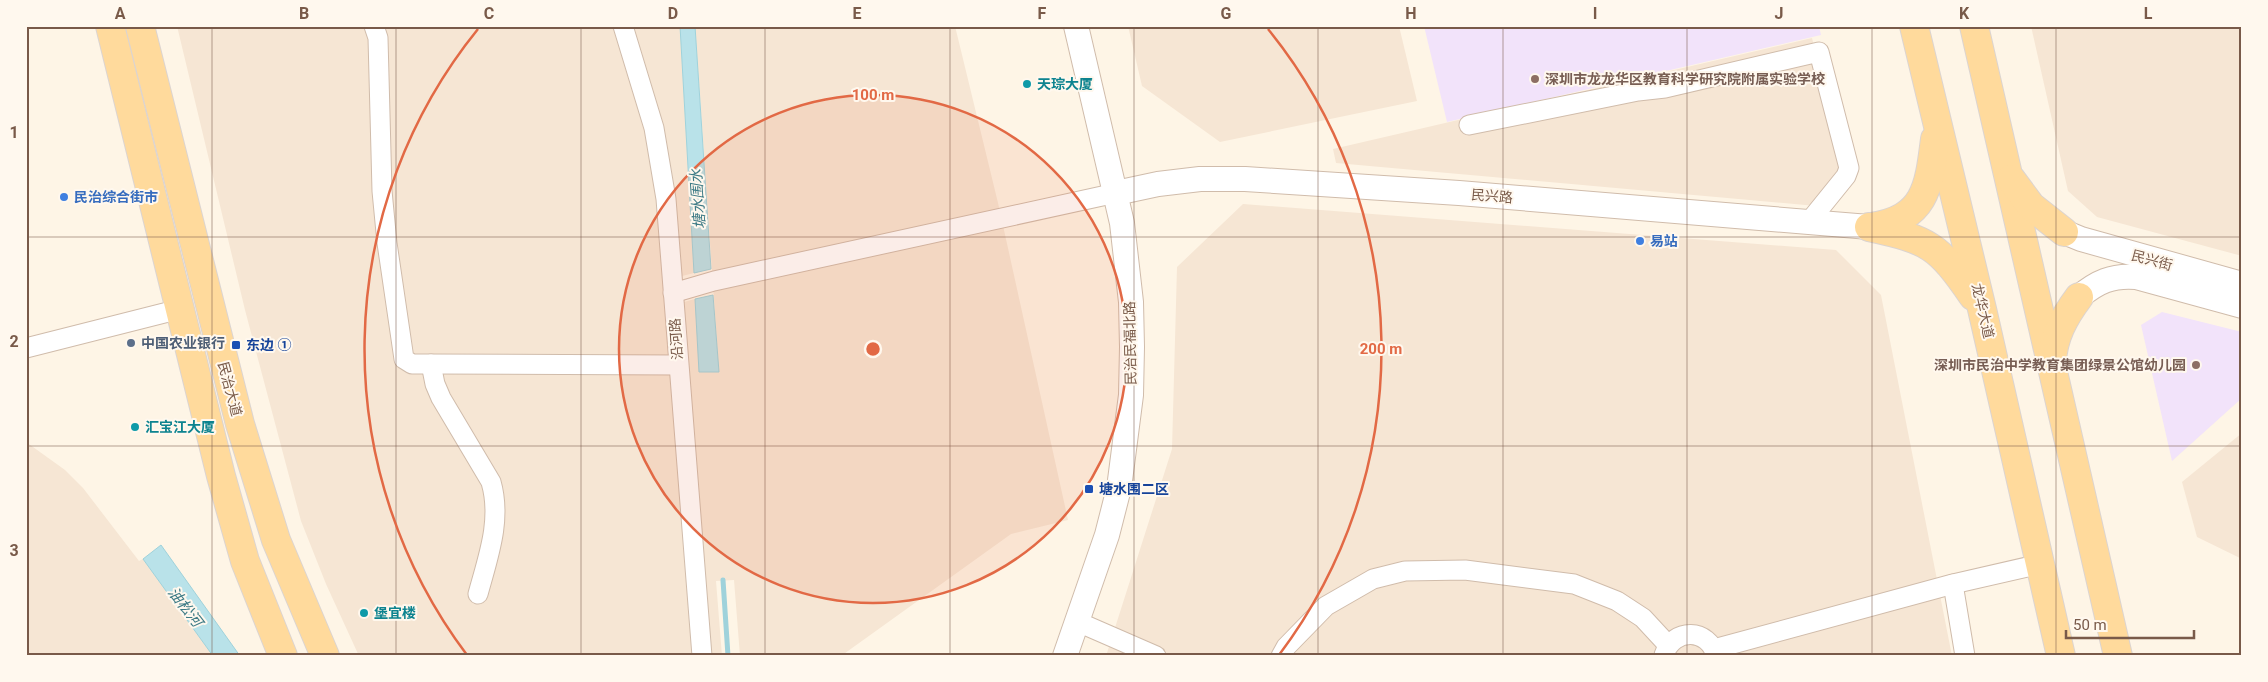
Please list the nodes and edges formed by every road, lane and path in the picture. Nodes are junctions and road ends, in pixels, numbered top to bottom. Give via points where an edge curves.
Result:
1 (110, 26) edge
2 (140, 26) edge
3 (374, 26) edge
4 (624, 26) edge
5 (1076, 26) edge
6 (1914, 26) edge
7 (1974, 26) edge
8 (1937, 123) junction
9 (1469, 125) dead end
10 (2004, 163) junction
11 (1116, 193) junction
12 (1808, 223) junction
13 (1869, 228) junction
14 (2064, 232) joint
15 (2242, 284) edge
16 (678, 291) junction
17 (2079, 297) joint
18 (2242, 306) edge
19 (1982, 308) junction
20 (180, 309) junction
21 (26, 348) edge
22 (431, 364) junction
23 (678, 365) junction
24 (2052, 373) junction
25 (2040, 564) junction
26 (1953, 584) junction
27 (478, 594) dead end
28 (1078, 622) junction
29 (1666, 650) edge
30 (1715, 652) edge
31 (283, 656) edge
32 (325, 656) edge
33 (702, 656) edge
34 (1065, 656) edge
35 (1156, 656) edge
36 (1281, 656) edge
37 (1965, 656) edge
38 (2061, 656) edge
39 (2118, 656) edge

1 - 20 main road, 民治大道
2 - 32 main road, 民治大道 via 240,424 276,540
3 - 22 street via 378,38 386,234 402,355 408,363
4 - 16 street, 沿河路 via 661,163
5 - 11 street, 民治民福北路
6 - 8 main road, 龙华大道
7 - 10 main road
8 - 13 main road via 1929,184 1919,202 1901,218
8 - 19 main road, 龙华大道
9 - 12 street via 1665,88 1819,52 1849,168
10 - 14 main road via 2026,200
10 - 24 main road
11 - 12 street, 民兴路 via 1191,180 1245,179 1459,193
11 - 16 street
11 - 28 street, 民治民福北路 via 1131,302 1131,395 1119,488
12 - 13 street, 民兴路
13 - 19 main road via 1900,234 1940,252
14 - 15 street, 民兴街
16 - 23 street, 沿河路
17 - 18 street, 民兴街 via 2105,280 2121,276
17 - 24 main road via 2064,318 2054,342
19 - 25 main road, 龙华大道
20 - 21 street
20 - 31 main road, 民治大道 via 245,561
22 - 23 street
22 - 27 street via 441,398 491,482 495,496 494,532
23 - 33 street, 沿河路
24 - 39 main road
25 - 26 street
25 - 38 main road, 龙华大道
26 - 30 street
26 - 37 street
28 - 34 street, 民治民福北路
28 - 35 street
29 - 30 street via 1681,635 1688,634 1705,638
29 - 36 street via 1643,618 1617,601 1574,584 1466,570 1405,571 1373,579 1326,606

